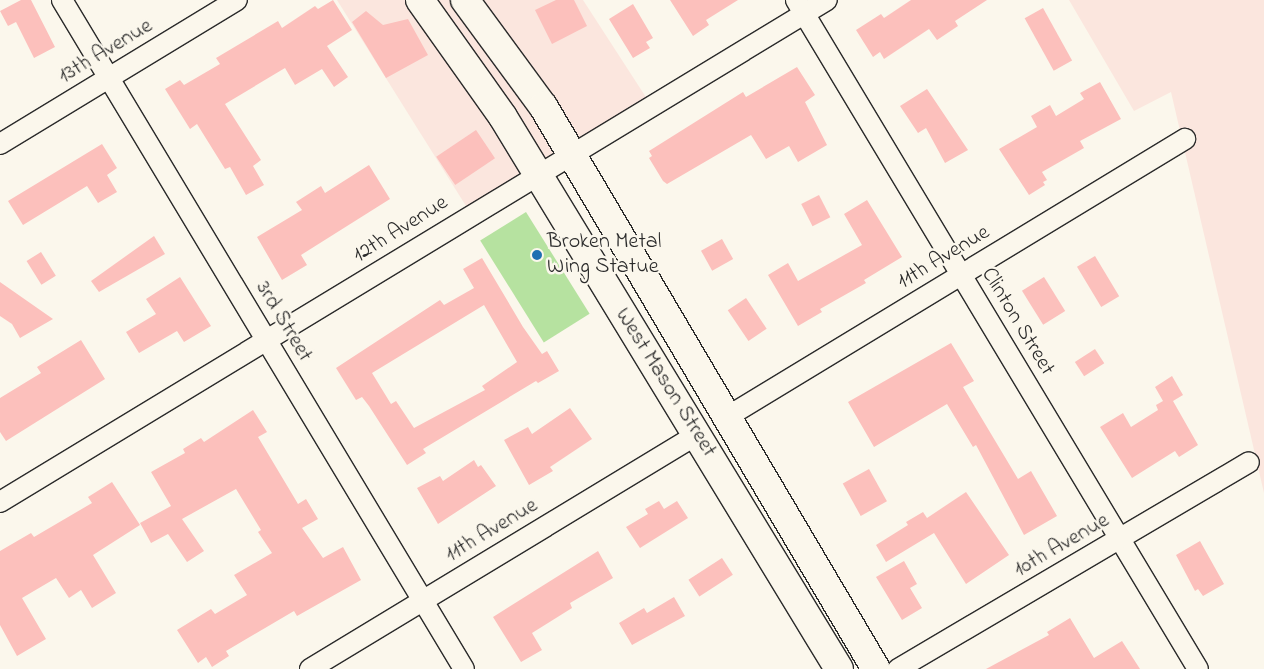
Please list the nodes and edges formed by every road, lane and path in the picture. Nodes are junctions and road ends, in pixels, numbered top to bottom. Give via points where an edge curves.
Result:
1 (62, 0) edge
2 (237, 0) edge
3 (420, 0) edge
4 (465, 0) edge
5 (828, 0) edge
6 (800, 7) edge
7 (109, 78) junction
8 (1185, 139) dead end
9 (0, 144) edge
10 (571, 153) junction
11 (536, 174) junction
12 (961, 275) junction
13 (266, 340) junction
14 (727, 417) junction
15 (698, 434) junction
16 (1249, 462) dead end
17 (0, 502) edge
18 (1120, 539) junction
19 (423, 601) junction
20 (310, 669) edge
21 (464, 669) edge
22 (839, 669) edge
23 (876, 669) edge
24 (898, 669) edge
25 (1198, 669) edge

1 - 7 street, 3rd Street
2 - 7 street, 13th Avenue
3 - 11 main road, West Mason Street via 503,117
4 - 10 main road, West Mason Street via 525,79
5 - 6 street, 12th Avenue
6 - 10 street, 12th Avenue
6 - 12 street, Clinton Street
7 - 9 street, 13th Avenue
7 - 13 street, 3rd Street
8 - 12 street, 11th Avenue
10 - 11 street, 12th Avenue
10 - 14 main road, West Mason Street
11 - 13 street, 12th Avenue
11 - 15 main road, West Mason Street
12 - 14 street, 11th Avenue
12 - 18 street, Clinton Street
13 - 17 street, 12th Avenue
13 - 19 street, 3rd Street
14 - 23 main road, West Mason Street
15 - 19 street, 11th Avenue
15 - 22 main road, West Mason Street
16 - 18 street, 10th Avenue
18 - 24 street, 10th Avenue
18 - 25 street, Clinton Street
19 - 20 street, 11th Avenue
19 - 21 street, 3rd Street

